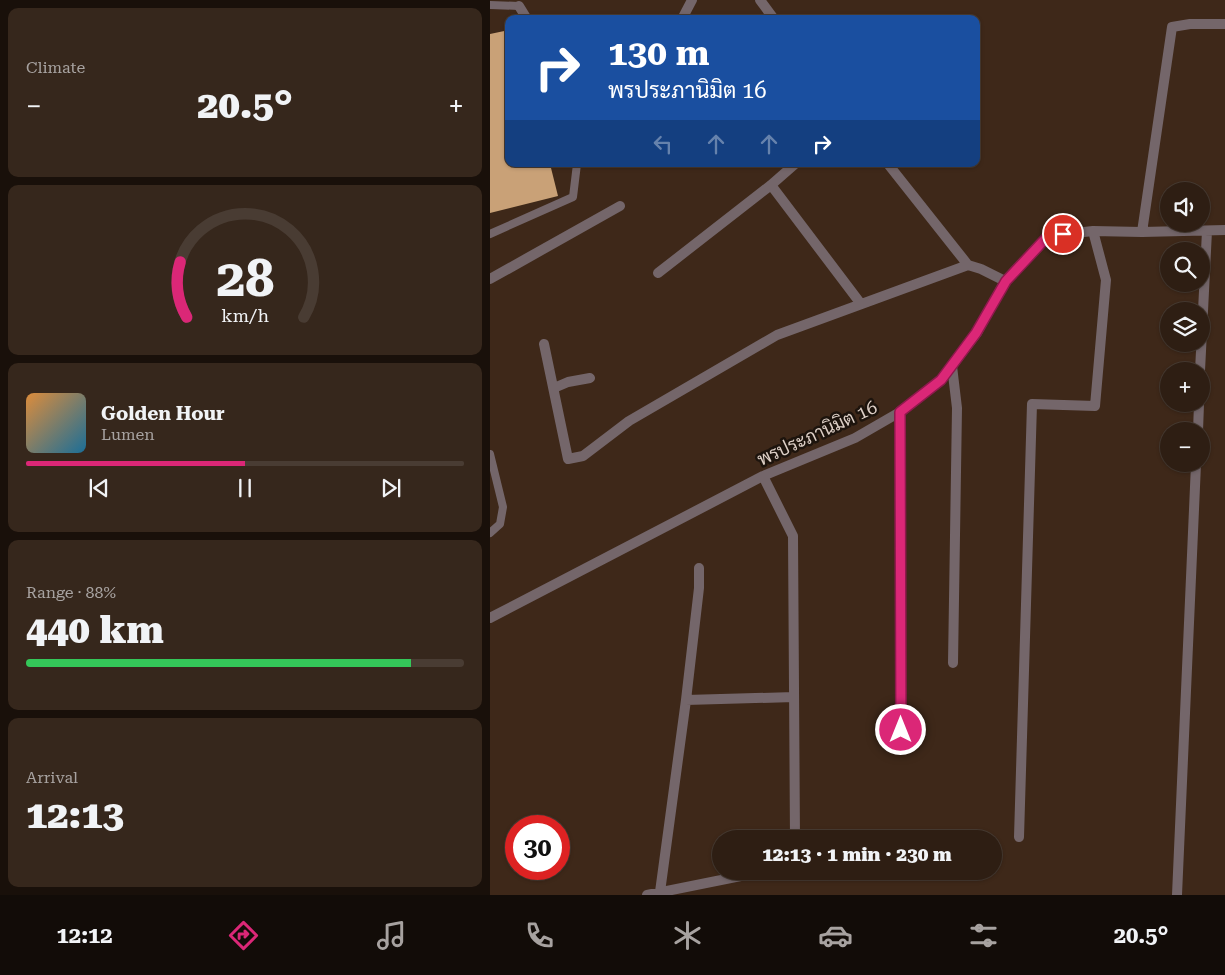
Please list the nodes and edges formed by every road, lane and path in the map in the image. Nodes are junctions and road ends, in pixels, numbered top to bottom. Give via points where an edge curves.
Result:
1 (692, 0) edge
2 (760, 0) edge
3 (490, 5) edge
4 (519, 6) joint
5 (525, 15) edge
6 (684, 15) edge
7 (771, 15) edge
8 (1225, 24) edge
9 (577, 167) edge
10 (792, 167) edge
11 (890, 167) edge
12 (771, 185) junction
13 (620, 206) dead end
14 (1225, 230) edge
15 (1093, 231) junction
16 (1210, 231) edge
17 (1142, 232) junction
18 (1160, 232) edge
19 (1207, 232) edge
20 (490, 234) edge
21 (968, 265) junction
22 (658, 273) dead end
23 (490, 279) edge
24 (1006, 281) junction
25 (861, 304) junction
26 (544, 344) dead end
27 (1200, 362) edge
28 (952, 366) junction
29 (590, 378) dead end
30 (554, 388) junction
31 (900, 412) junction
32 (490, 454) edge
33 (1196, 472) edge
34 (763, 476) junction
35 (490, 533) edge
36 (699, 568) dead end
37 (490, 618) edge
38 (953, 663) dead end
39 (794, 697) junction
40 (686, 700) junction
41 (901, 730) dead end
42 (796, 830) edge
43 (1019, 837) dead end
44 (721, 880) edge
45 (660, 892) junction
46 (647, 895) edge
47 (1177, 895) edge

1 - 6 street
2 - 7 street
3 - 4 lane
4 - 5 street
8 - 17 street via 1172,27
9 - 20 lane via 573,197
10 - 12 street
11 - 21 street
12 - 22 street
12 - 25 street
13 - 23 street
14 - 16 street, พรประภานิมิต 16
15 - 17 street, พรประภานิมิต 16
15 - 24 street, พรประภานิมิต 16 via 1048,236
15 - 43 street via 1106,280 1095,406 1032,404
17 - 18 street, พรประภานิมิต 16
19 - 27 street
21 - 24 street
21 - 25 street
24 - 28 street, พรประภานิมิต 16 via 976,333
25 - 30 street via 777,335 629,421 583,456 568,459
26 - 30 street
28 - 31 street, พรประภานิมิต 16 via 941,380
28 - 38 street via 957,408
29 - 30 street
31 - 34 street, พรประภานิมิต 16 via 855,438
31 - 41 street
32 - 35 lane via 503,507 500,524
33 - 47 street
34 - 37 street, พรประภานิมิต 16
34 - 39 street via 793,536
36 - 40 street
39 - 40 street
39 - 42 street
40 - 45 street
44 - 45 street
45 - 46 street

